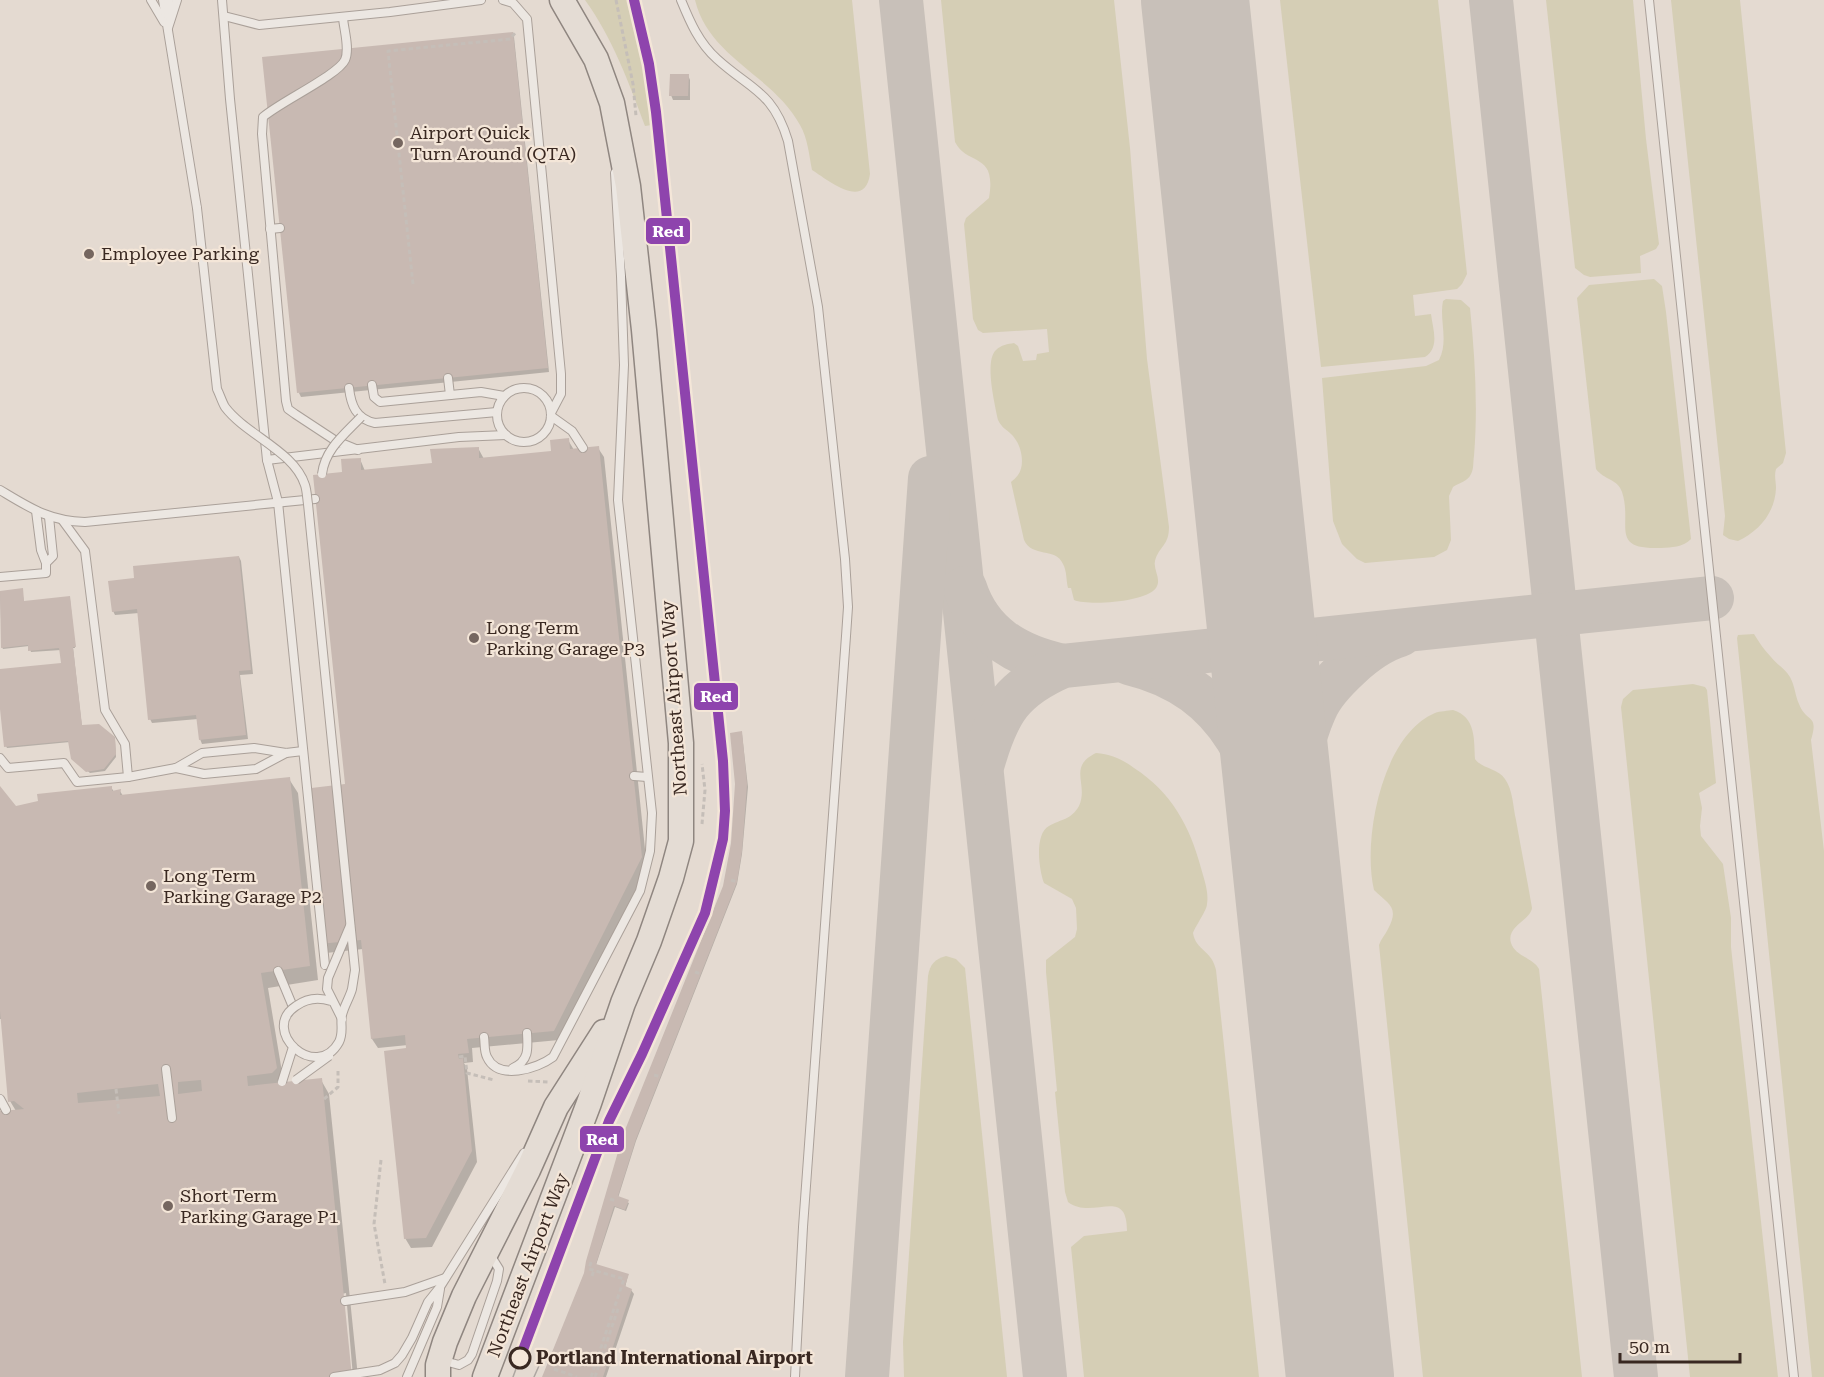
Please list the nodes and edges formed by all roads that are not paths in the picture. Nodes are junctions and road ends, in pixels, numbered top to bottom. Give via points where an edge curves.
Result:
1 (164, 0) edge
2 (222, 0) edge
3 (481, 0) edge
4 (503, 0) edge
5 (562, 0) edge
6 (681, 0) edge
7 (1648, 0) edge
8 (224, 16) junction
9 (343, 18) junction
10 (167, 29) junction
11 (612, 104) junction
12 (280, 228) dead end
13 (270, 229) junction
14 (448, 378) dead end
15 (372, 386) dead end
16 (349, 388) dead end
17 (450, 395) junction
18 (504, 396) junction
19 (497, 412) junction
20 (551, 414) junction
21 (362, 417) junction
22 (506, 435) junction
23 (583, 448) dead end
24 (358, 450) junction
25 (267, 460) junction
26 (322, 474) dead end
27 (0, 490) edge
28 (315, 499) dead end
29 (278, 502) junction
30 (36, 511) junction
31 (49, 517) junction
32 (63, 521) junction
33 (46, 563) junction
34 (0, 577) edge
35 (303, 751) junction
36 (286, 753) junction
37 (0, 758) edge
38 (176, 768) junction
39 (634, 776) dead end
40 (128, 777) junction
41 (647, 777) junction
42 (350, 924) junction
43 (324, 965) dead end
44 (278, 970) dead end
45 (331, 1001) junction
46 (623, 1003) junction
47 (293, 1007) junction
48 (527, 1034) dead end
49 (293, 1047) junction
50 (166, 1069) dead end
51 (296, 1080) dead end
52 (282, 1082) dead end
53 (0, 1099) edge
54 (556, 1107) junction
55 (6, 1110) dead end
56 (172, 1118) dead end
57 (445, 1278) junction
58 (440, 1287) junction
59 (345, 1301) dead end
60 (437, 1370) edge
61 (334, 1377) edge
62 (407, 1377) edge
63 (485, 1377) edge
64 (795, 1377) edge
65 (1794, 1377) edge

1 - 10 lane
1 - 10 lane
2 - 8 lane
3 - 9 lane
4 - 20 lane via 513,3 527,19 561,374 561,394
5 - 11 main road, Northeast Airport Way via 596,58
6 - 64 lane via 706,48 762,94 779,116 788,141 818,307 845,559 848,607
7 - 65 lane
8 - 9 lane via 259,26
8 - 25 lane
9 - 13 lane via 345,60 334,72 263,117
10 - 42 lane, bridge via 197,208 218,389 224,405 282,454 305,485
11 - 41 lane via 624,365 618,500
11 - 46 main road, Northeast Airport Way via 628,186 644,330 680,732 682,798 681,841 671,878
12 - 13 lane
13 - 24 lane via 288,409 336,441
14 - 17 lane
15 - 17 lane via 374,397 380,402
16 - 21 lane via 353,407
17 - 18 lane via 481,392
18 - 19 lane
18 - 20 lane via 529,388 544,397
19 - 21 lane via 375,423
19 - 22 lane via 498,425
20 - 22 lane via 549,424 538,438 522,442
20 - 23 lane via 572,431
21 - 26 lane, bridge via 330,450
22 - 24 lane
24 - 25 lane
25 - 29 lane
27 - 30 lane
28 - 29 lane
29 - 32 lane
29 - 35 lane
30 - 31 lane
30 - 33 lane
31 - 32 lane
31 - 33 lane via 53,556
32 - 40 lane via 85,551 105,710 125,744
33 - 34 lane via 46,573
35 - 36 lane
35 - 43 lane
36 - 38 lane via 254,748 202,753
36 - 38 lane via 256,769 204,774
37 - 40 lane via 8,768 64,763 77,783
38 - 40 lane
39 - 41 lane
41 - 48 lane via 652,813 650,851 640,891 553,1057 543,1065 509,1071 500,1069 487,1058 484,1037 486,1052 493,1063 510,1069 519,1066 528,1051
42 - 45 lane, bridge via 328,978
42 - 45 lane, bridge via 355,970 341,1016 339,1042 333,1050 316,1057 293,1048 284,1028 291,1009 303,1001
44 - 47 lane
45 - 49 lane, bridge via 342,1023 339,1041 333,1049 315,1057
46 - 54 main road
46 - 63 main road, Northeast Airport Way
47 - 49 lane, bridge via 285,1029
47 - 51 lane, bridge via 307,1000 327,1000 341,1013 342,1022 341,1042 336,1050
49 - 52 lane, bridge
50 - 56 lane
53 - 55 lane
54 - 57 lane
54 - 60 main road via 464,1296
57 - 58 lane
57 - 59 lane via 405,1292
58 - 61 lane via 395,1363 381,1370
58 - 62 lane via 437,1307

